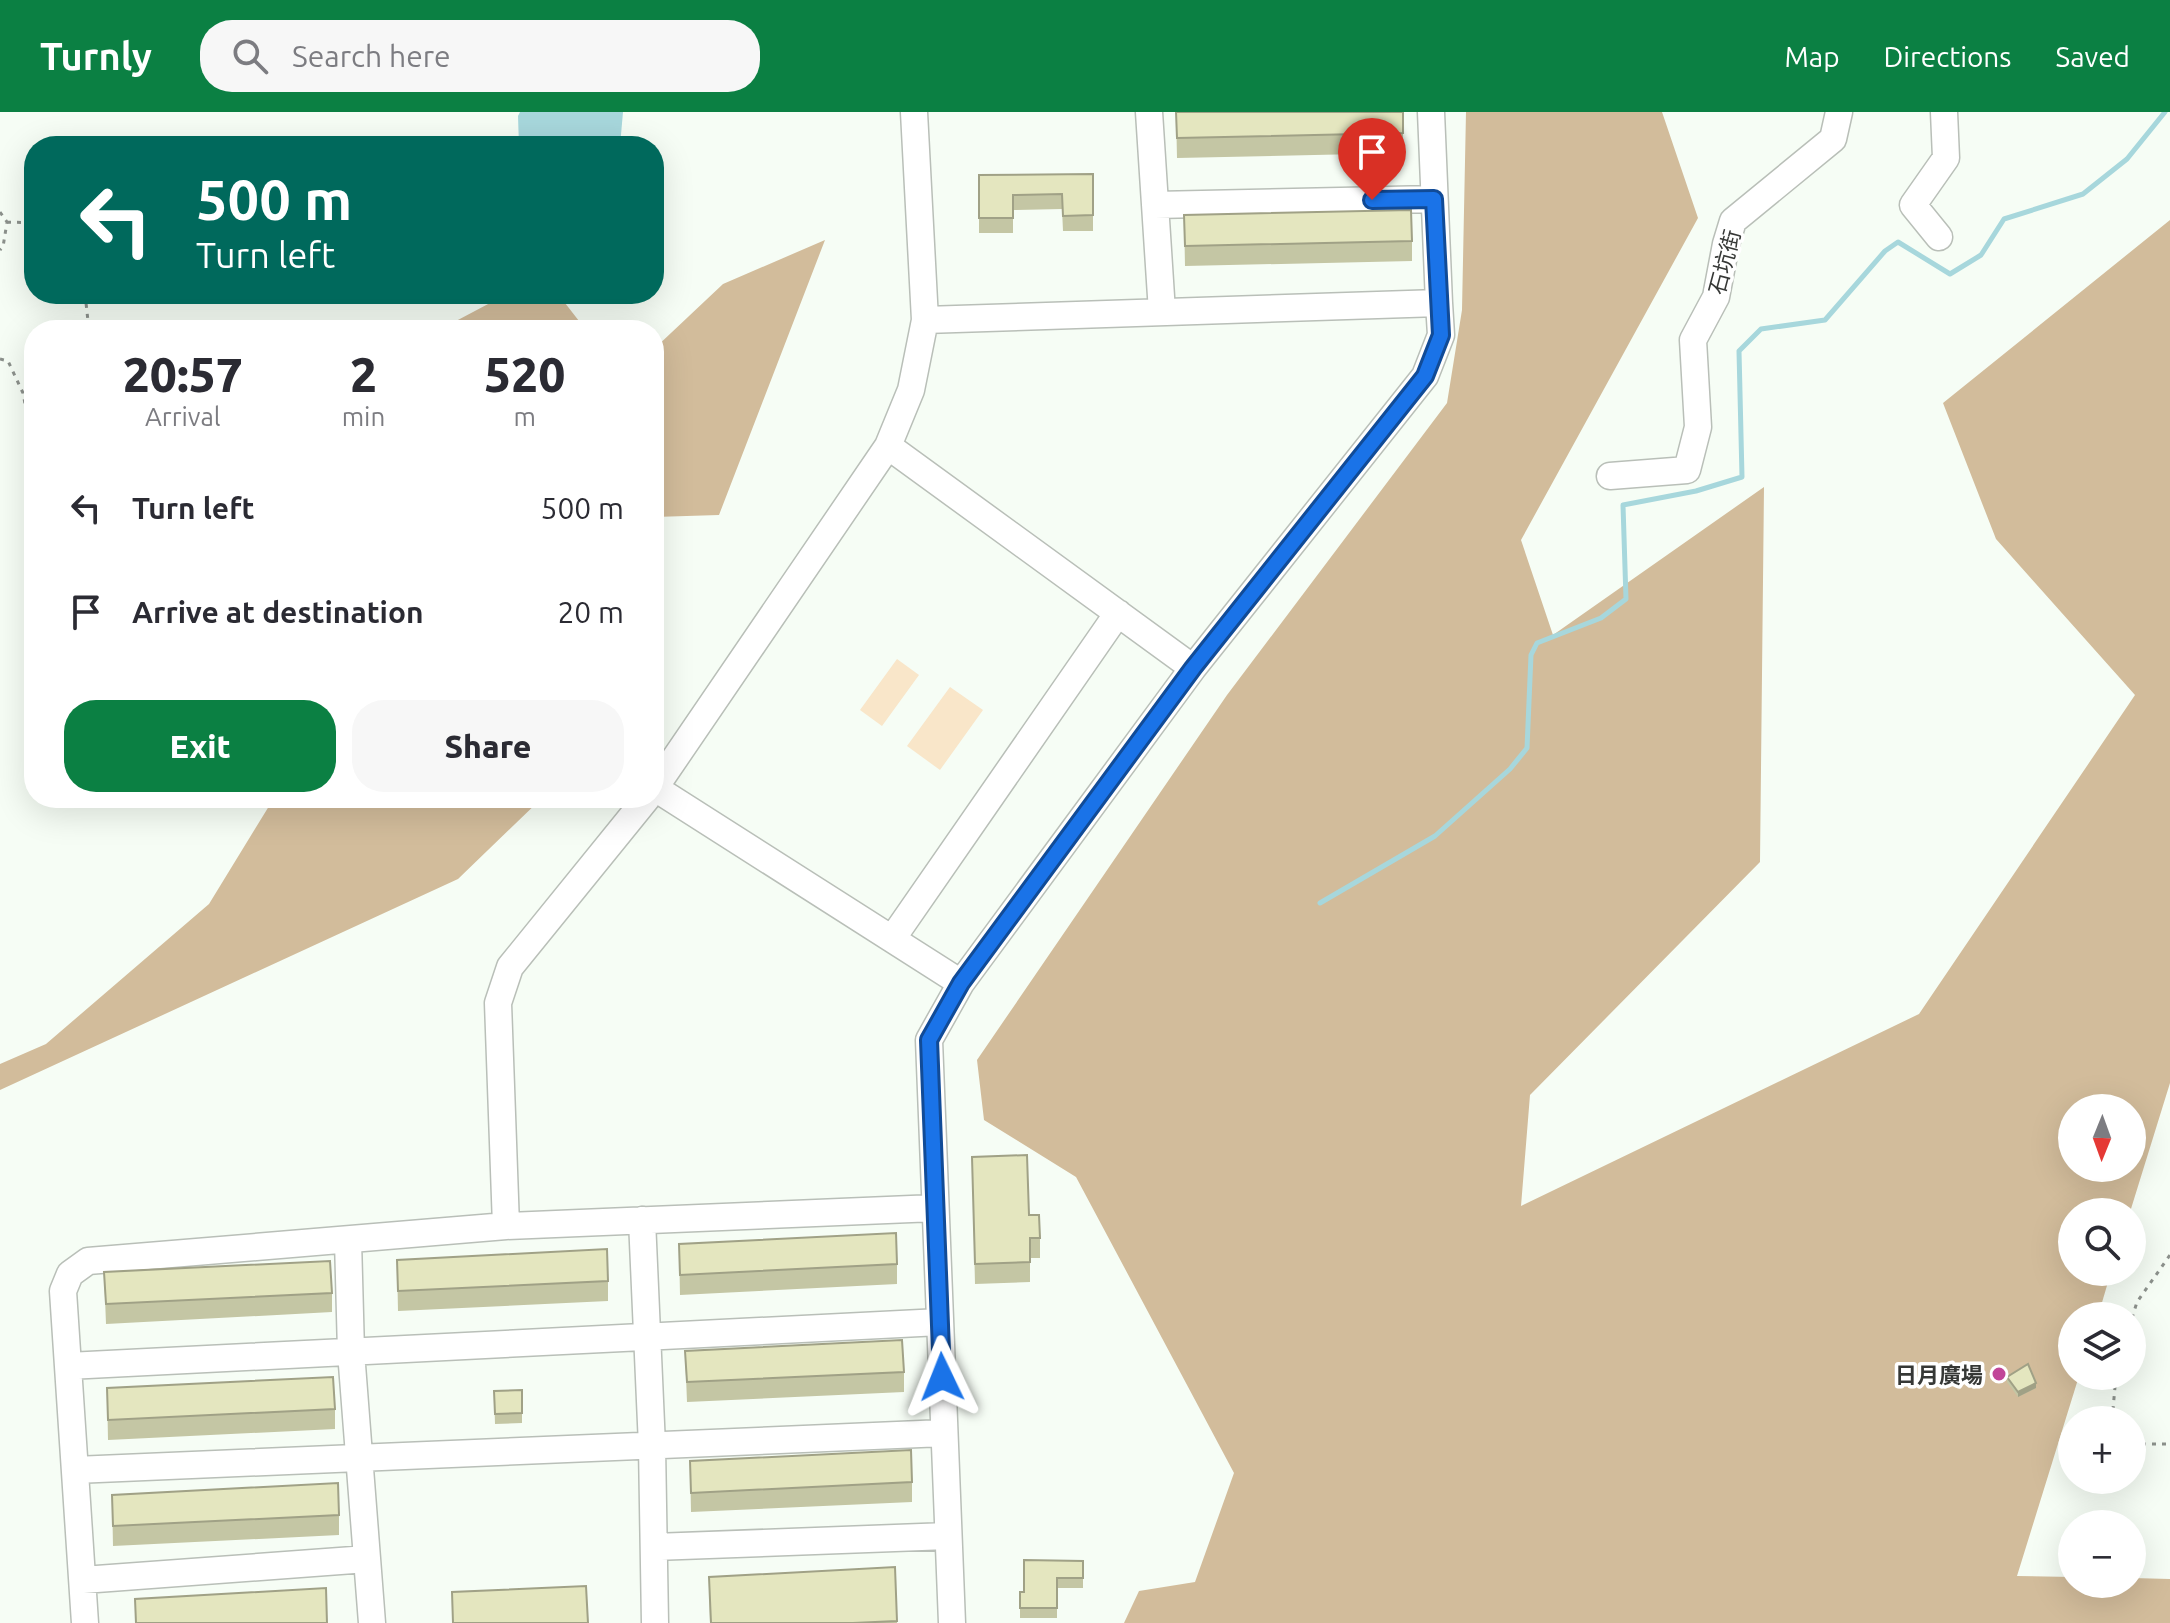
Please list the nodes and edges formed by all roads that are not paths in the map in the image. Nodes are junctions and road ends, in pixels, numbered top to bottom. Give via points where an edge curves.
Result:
1 (914, 112) edge
2 (1149, 112) edge
3 (1431, 112) edge
4 (1839, 112) edge
5 (1944, 112) edge
6 (1434, 199) junction
7 (1155, 205) junction
8 (1939, 237) dead end
9 (1439, 303) junction
10 (1162, 312) junction
11 (925, 320) junction
12 (888, 446) junction
13 (1610, 476) dead end
14 (1118, 613) junction
15 (1193, 668) junction
16 (664, 774) edge
17 (664, 795) edge
18 (639, 808) edge
19 (892, 939) junction
20 (961, 983) junction
21 (935, 1208) junction
22 (642, 1220) junction
23 (506, 1226) junction
24 (348, 1240) junction
25 (940, 1322) junction
26 (647, 1337) junction
27 (351, 1352) junction
28 (68, 1366) junction
29 (944, 1433) junction
30 (652, 1446) junction
31 (359, 1459) junction
32 (75, 1470) junction
33 (948, 1536) junction
34 (654, 1547) junction
35 (367, 1559) junction
36 (83, 1580) junction
37 (85, 1623) edge
38 (372, 1623) edge
39 (655, 1623) edge
40 (952, 1623) edge

1 - 11 street
2 - 7 street
3 - 6 street
4 - 13 street, 石坑街 via 1833,139 1733,221 1716,297 1693,340 1698,427 1687,470
5 - 8 street via 1946,158 1913,205
6 - 7 street
6 - 9 street
7 - 10 street
9 - 10 street
9 - 15 street via 1441,335 1425,376
10 - 11 street
11 - 12 street via 911,390
12 - 14 street
12 - 16 street
14 - 15 street
14 - 19 street
15 - 20 street
17 - 19 street
18 - 23 street via 510,967 498,1003
19 - 20 street
20 - 21 street via 929,1040
21 - 22 street
21 - 25 street
22 - 23 street
22 - 26 street
23 - 24 street
24 - 27 street
24 - 28 street via 88,1261 70,1274 63,1291
25 - 26 street
25 - 29 street
26 - 27 street
26 - 30 street
27 - 28 street
27 - 31 street
28 - 32 street
29 - 30 street
29 - 33 street
30 - 31 street
30 - 34 street
31 - 32 street
31 - 35 street
32 - 36 street
33 - 34 street
33 - 40 street
34 - 39 street
35 - 36 street
35 - 38 street
36 - 37 street

